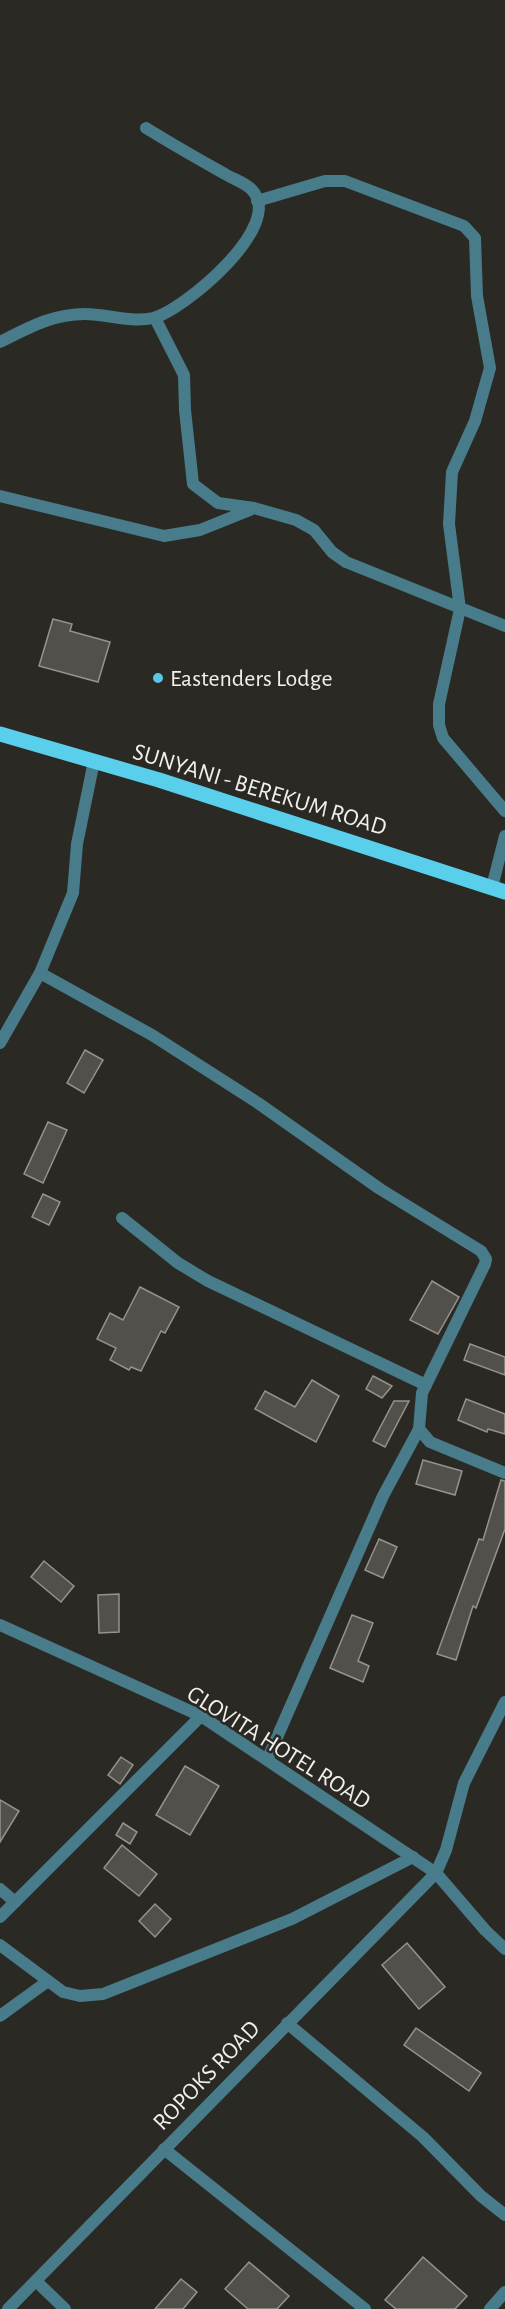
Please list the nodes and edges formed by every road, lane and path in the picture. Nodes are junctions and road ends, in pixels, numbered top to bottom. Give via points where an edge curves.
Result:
1 (146, 129) dead end
2 (257, 201) junction
3 (155, 318) junction
4 (0, 342) edge
5 (0, 496) edge
6 (254, 508) junction
7 (460, 609) junction
8 (505, 626) edge
9 (0, 734) edge
10 (94, 761) junction
11 (505, 811) edge
12 (505, 836) edge
13 (498, 890) edge
14 (40, 973) junction
15 (0, 1043) edge
16 (122, 1218) dead end
17 (426, 1385) junction
18 (419, 1429) junction
19 (505, 1473) edge
20 (0, 1625) edge
21 (505, 1702) edge
22 (201, 1716) junction
23 (267, 1760) junction
24 (413, 1857) junction
25 (436, 1873) junction
26 (0, 1889) edge
27 (15, 1902) junction
28 (0, 1917) edge
29 (0, 1945) edge
30 (505, 1949) edge
31 (48, 1981) junction
32 (0, 2016) edge
33 (287, 2023) junction
34 (164, 2149) junction
35 (505, 2215) edge
36 (36, 2281) junction
37 (505, 2292) edge
38 (8, 2309) edge
39 (65, 2309) edge
40 (364, 2309) edge
41 (490, 2309) edge

1 - 2 street via 252,190
2 - 3 street via 260,209 256,223 222,271 196,293
2 - 7 street via 325,181 345,181 464,226 476,238 477,296 490,368 475,421 452,472 449,524
3 - 4 street via 86,314 53,317
3 - 6 street via 184,375 193,484 218,503
5 - 6 street via 164,536 200,530
6 - 7 street via 296,519 314,530 346,562
7 - 8 street
7 - 11 street via 439,704 439,725 443,738
9 - 10 main road, SUNYANI - BEREKUM ROAD
10 - 13 main road, SUNYANI - BEREKUM ROAD
10 - 14 street via 77,844 73,893
12 - 13 street
14 - 15 street
14 - 17 street via 152,1035 380,1189 481,1251 485,1264
16 - 17 street via 178,1263 208,1281
17 - 18 street
18 - 19 street via 430,1442
18 - 23 street via 383,1496
20 - 22 street, GLOVITA HOTEL ROAD
21 - 25 street via 464,1783 447,1850
22 - 23 street, GLOVITA HOTEL ROAD
22 - 27 street
23 - 24 street, GLOVITA HOTEL ROAD
24 - 25 street, GLOVITA HOTEL ROAD
24 - 31 street via 292,1919 104,1994 80,1996 63,1992
25 - 30 street, GLOVITA HOTEL ROAD
25 - 33 street, ROPOKS ROAD
26 - 27 street
27 - 28 street
29 - 31 street
31 - 32 street
33 - 34 street, ROPOKS ROAD
33 - 35 street via 423,2138
34 - 36 street, ROPOKS ROAD
34 - 40 street
36 - 38 street, ROPOKS ROAD
36 - 39 street
37 - 41 street

